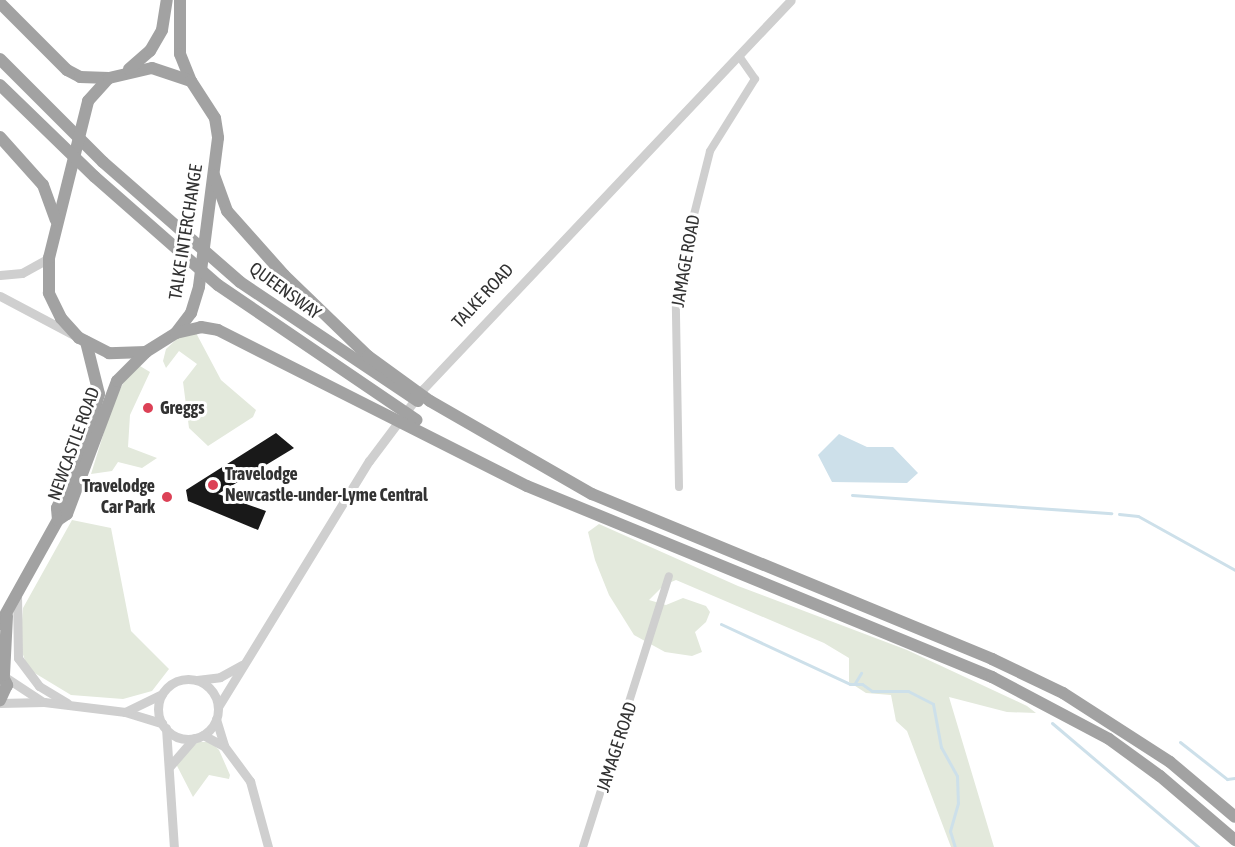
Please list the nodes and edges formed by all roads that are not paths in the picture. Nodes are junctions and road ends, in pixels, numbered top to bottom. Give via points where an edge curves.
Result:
1 (167, 0) edge
2 (180, 0) edge
3 (791, 0) edge
4 (0, 3) edge
5 (739, 56) junction
6 (0, 59) edge
7 (126, 71) junction
8 (109, 78) junction
9 (191, 81) junction
10 (0, 85) edge
11 (0, 137) edge
12 (214, 175) junction
13 (56, 224) junction
14 (49, 258) junction
15 (0, 275) edge
16 (0, 297) edge
17 (176, 333) junction
18 (82, 340) junction
19 (146, 352) junction
20 (679, 487) dead end
21 (592, 494) junction
22 (571, 503) junction
23 (58, 520) junction
24 (669, 576) dead end
25 (17, 594) junction
26 (3, 619) edge
27 (251, 657) junction
28 (3, 674) edge
29 (197, 680) junction
30 (162, 694) junction
31 (0, 701) edge
32 (44, 702) junction
33 (71, 705) junction
34 (218, 707) junction
35 (124, 712) junction
36 (216, 719) junction
37 (164, 726) junction
38 (200, 736) junction
39 (224, 746) junction
40 (169, 768) junction
41 (1235, 817) edge
42 (1235, 840) edge
43 (174, 847) edge
44 (268, 847) edge
45 (583, 847) edge

1 - 7 highway via 162,30 150,51
2 - 9 highway via 180,54
3 - 5 street, TALKE ROAD
4 - 8 highway via 67,70 87,78
5 - 20 street, JAMAGE ROAD via 755,79 729,113 710,151 682,262 676,307
5 - 27 street, TALKE ROAD via 453,354 369,461
6 - 21 highway, QUEENSWAY via 103,162 240,282 450,421
7 - 8 highway
7 - 9 highway via 152,68
8 - 13 highway via 93,93 80,121
9 - 12 highway, TALKE INTERCHANGE via 215,118
10 - 22 highway, QUEENSWAY via 95,177 258,315 397,409
11 - 13 highway via 43,185
12 - 17 highway, TALKE INTERCHANGE via 199,287 191,313
12 - 21 highway via 227,211 249,237 368,356 430,401
13 - 14 highway
14 - 15 street via 22,273
14 - 18 highway via 52,303
16 - 18 street
17 - 19 highway, TALKE INTERCHANGE
17 - 22 highway via 201,327 218,330 527,486
18 - 19 highway via 109,353
18 - 23 highway, NEWCASTLE ROAD via 99,394 84,447 57,508
19 - 23 highway, NEWCASTLE ROAD via 117,381 84,478 67,514
21 - 41 highway via 992,659 1063,693 1170,762
22 - 42 highway via 992,677 1060,711 1160,776
23 - 25 highway, NEWCASTLE ROAD
24 - 45 street, JAMAGE ROAD
25 - 26 highway, NEWCASTLE ROAD
25 - 33 street via 15,646 24,672
26 - 28 highway, NEWCASTLE ROAD
27 - 29 street, TALKE ROAD via 234,672
27 - 34 street, TALKE ROAD
28 - 31 highway, NEWCASTLE ROAD via 6,690
28 - 32 street
29 - 30 street via 177,681
29 - 34 street via 210,688
30 - 35 street
30 - 37 street
31 - 32 street
32 - 33 street
33 - 35 street
34 - 36 street
35 - 37 street
36 - 38 street
36 - 39 street
37 - 38 street via 177,736
37 - 40 street
38 - 39 street
38 - 40 street via 184,746
39 - 44 street via 250,781
40 - 43 street

